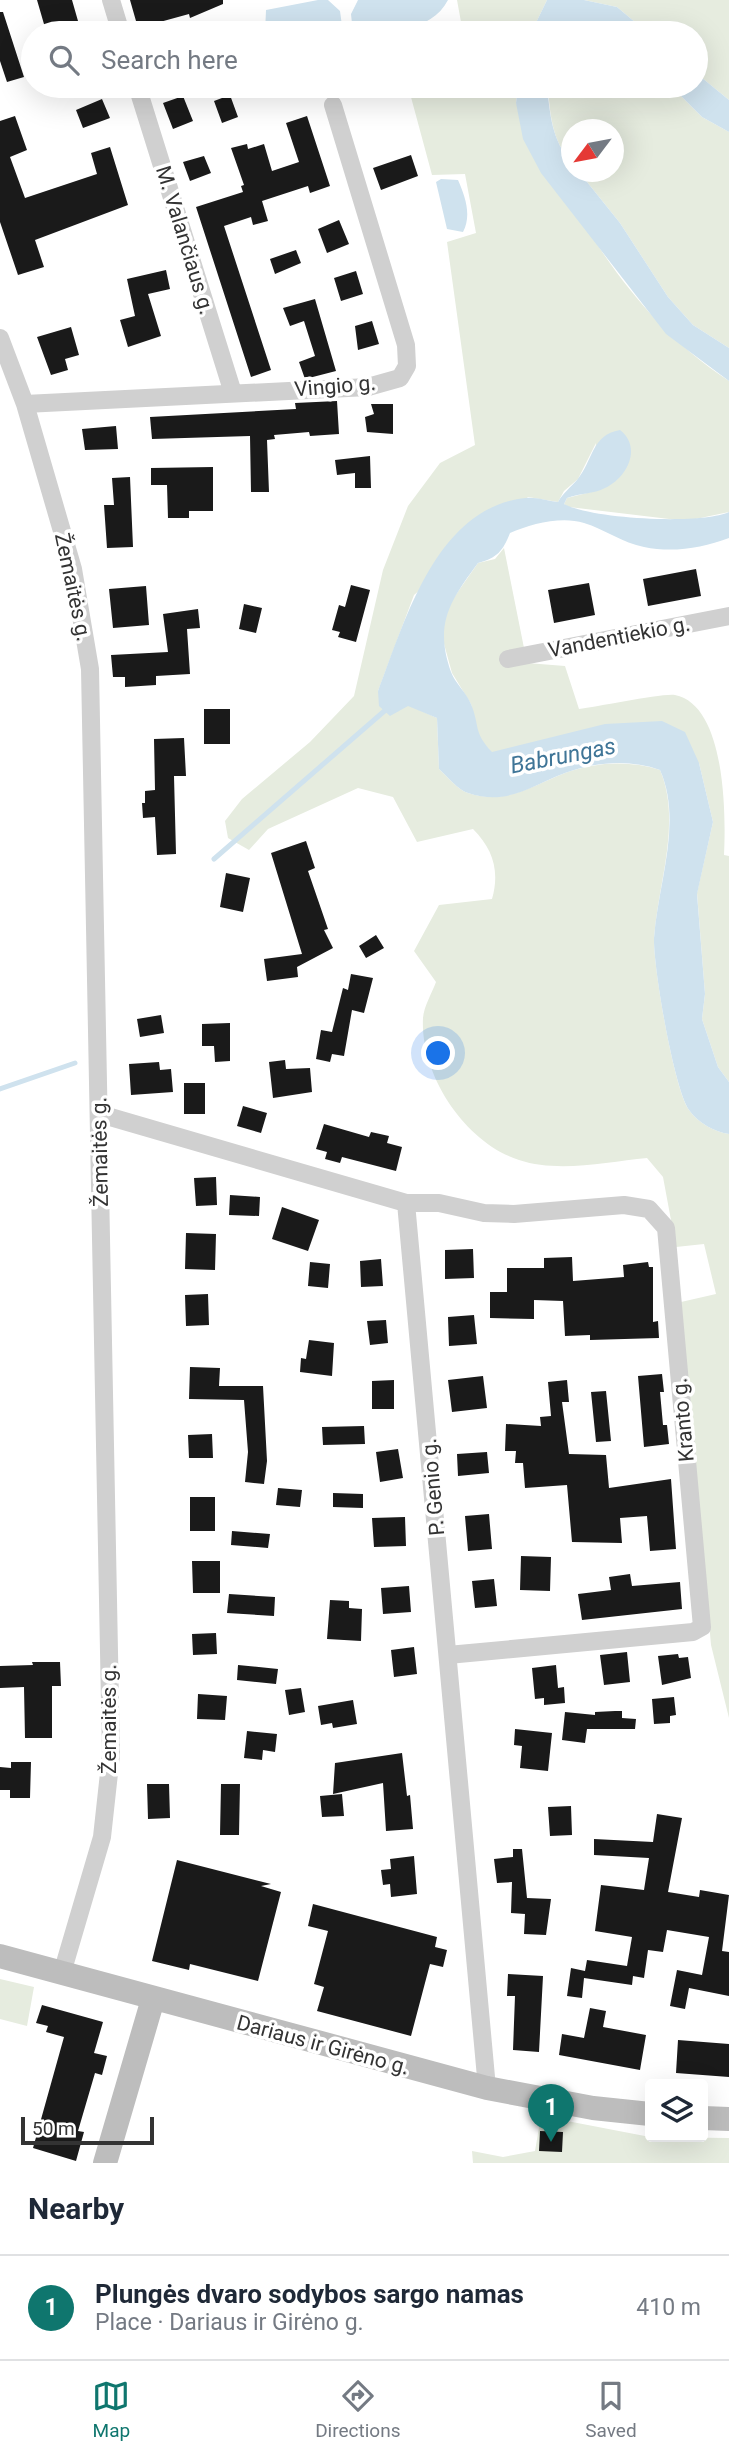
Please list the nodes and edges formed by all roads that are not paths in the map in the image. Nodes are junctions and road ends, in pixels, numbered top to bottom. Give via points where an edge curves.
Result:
1 (111, 0) edge
2 (117, 21) edge
3 (142, 98) edge
4 (333, 104) dead end
5 (0, 338) edge
6 (233, 393) junction
7 (25, 404) junction
8 (729, 616) edge
9 (508, 659) dead end
10 (100, 1114) junction
11 (405, 1203) junction
12 (448, 1655) junction
13 (0, 1956) edge
14 (62, 1973) junction
15 (153, 1999) junction
16 (487, 2088) junction
17 (645, 2113) edge
18 (708, 2118) edge
19 (729, 2119) edge
20 (106, 2163) edge

1 - 2 street
3 - 6 street, M. Valančiaus g.
4 - 6 street, Vingio g. via 406,345 407,366 400,378 368,387
5 - 7 street, Žemaitės g.
6 - 7 street, Vingio g.
7 - 10 street, Žemaitės g. via 73,569 90,669
8 - 9 street, Vandentiekio g.
10 - 11 street
10 - 14 street, Žemaitės g. via 111,1755 102,1838
11 - 12 street, P. Genio g.
11 - 12 street, Kranto g. via 514,1214 624,1205 649,1209 666,1228 702,1627 693,1632
12 - 16 street, P. Genio g.
13 - 14 main road, Dariaus ir Girėno g.
14 - 15 main road, Dariaus ir Girėno g.
15 - 16 main road, Dariaus ir Girėno g.
15 - 20 main road
16 - 17 main road, Dariaus ir Girėno g.
18 - 19 main road

